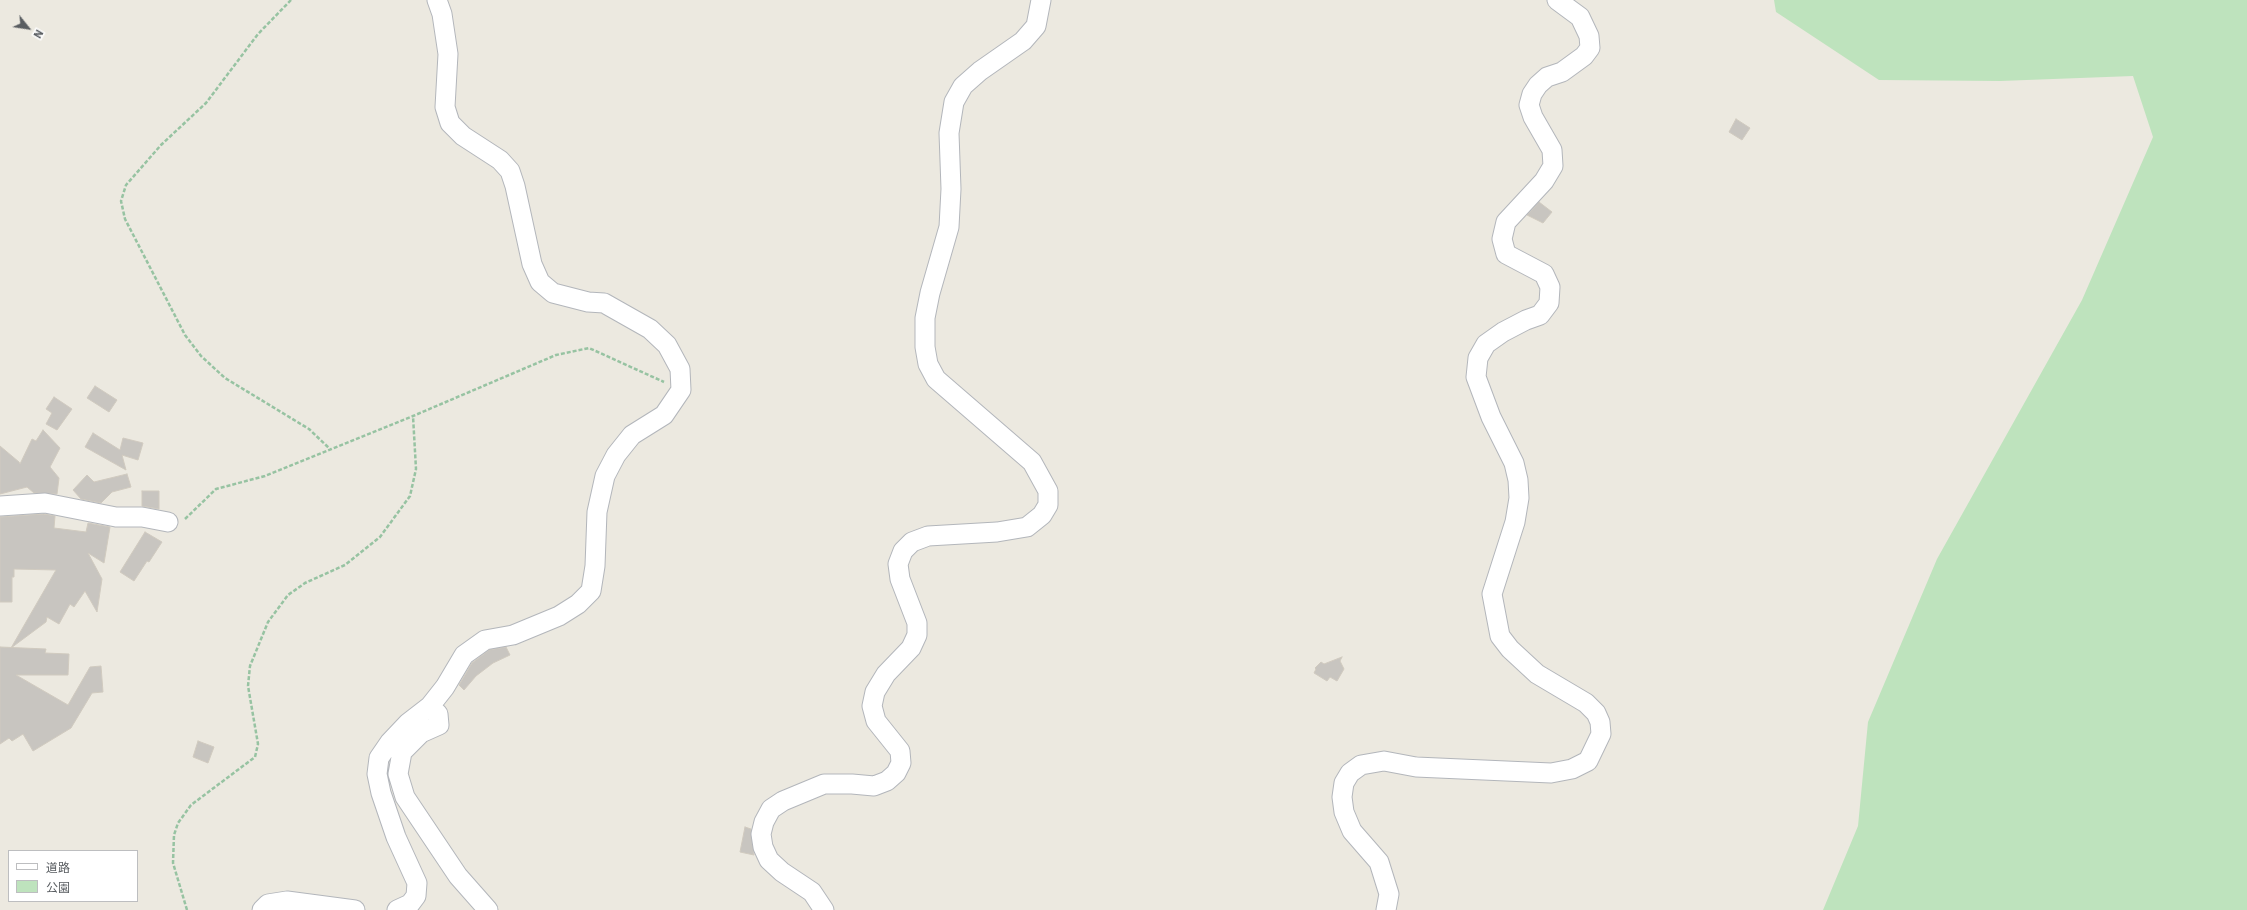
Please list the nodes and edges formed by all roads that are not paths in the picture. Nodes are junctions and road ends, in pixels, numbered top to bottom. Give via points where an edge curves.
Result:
1 (437, 0) edge
2 (1041, 0) edge
3 (1556, 0) edge
4 (0, 506) edge
5 (168, 522) road end
6 (430, 706) junction
7 (262, 910) edge
8 (355, 910) edge
9 (397, 910) edge
10 (488, 910) edge
11 (824, 910) edge
12 (1386, 910) edge

1 - 6 street via 442,14 448,54 445,107 450,122 463,136 500,160 510,171 532,264 540,282 554,293 588,302 604,303 650,329 667,346 680,369 681,390 664,415 632,435 616,455 605,476 597,512 595,566 591,591 578,604 559,616 513,635 486,640 464,655
2 - 11 street via 1036,26 1023,41 963,86 954,102 949,133 949,227 930,293 925,318 925,347 928,364 936,380 1032,462 1048,491 1048,505 1042,515 1027,527 997,532 928,536 912,542 903,551 898,564 900,579 915,616 917,635 911,648 886,674 875,692 872,706 876,721 900,751 901,763 896,773 887,782 874,786 824,784 783,800 771,810 761,834 769,860 812,892
3 - 12 street via 1580,17 1589,36 1590,48 1584,56 1562,72 1547,77 1532,94 1529,105 1533,118 1552,150 1553,166 1544,181 1506,222 1502,239 1506,254 1544,274 1550,287 1549,303 1540,315 1514,326 1486,344 1478,358 1476,377 1491,417 1514,463 1518,480 1519,498 1514,522 1492,594 1500,636 1537,674 1586,702 1596,713 1601,734 1588,761 1572,769 1551,773 1416,766 1384,761 1361,765 1350,773 1344,783 1342,796 1344,812 1352,831 1379,862 1389,894
4 - 5 street via 44,503 116,517 142,517
6 - 9 street via 408,723 379,758 377,774 381,793 396,836 417,883 416,896 410,904
6 - 10 street via 438,714 439,724 421,733 402,752 398,774 404,797 458,876
7 - 8 street via 268,904 287,901

